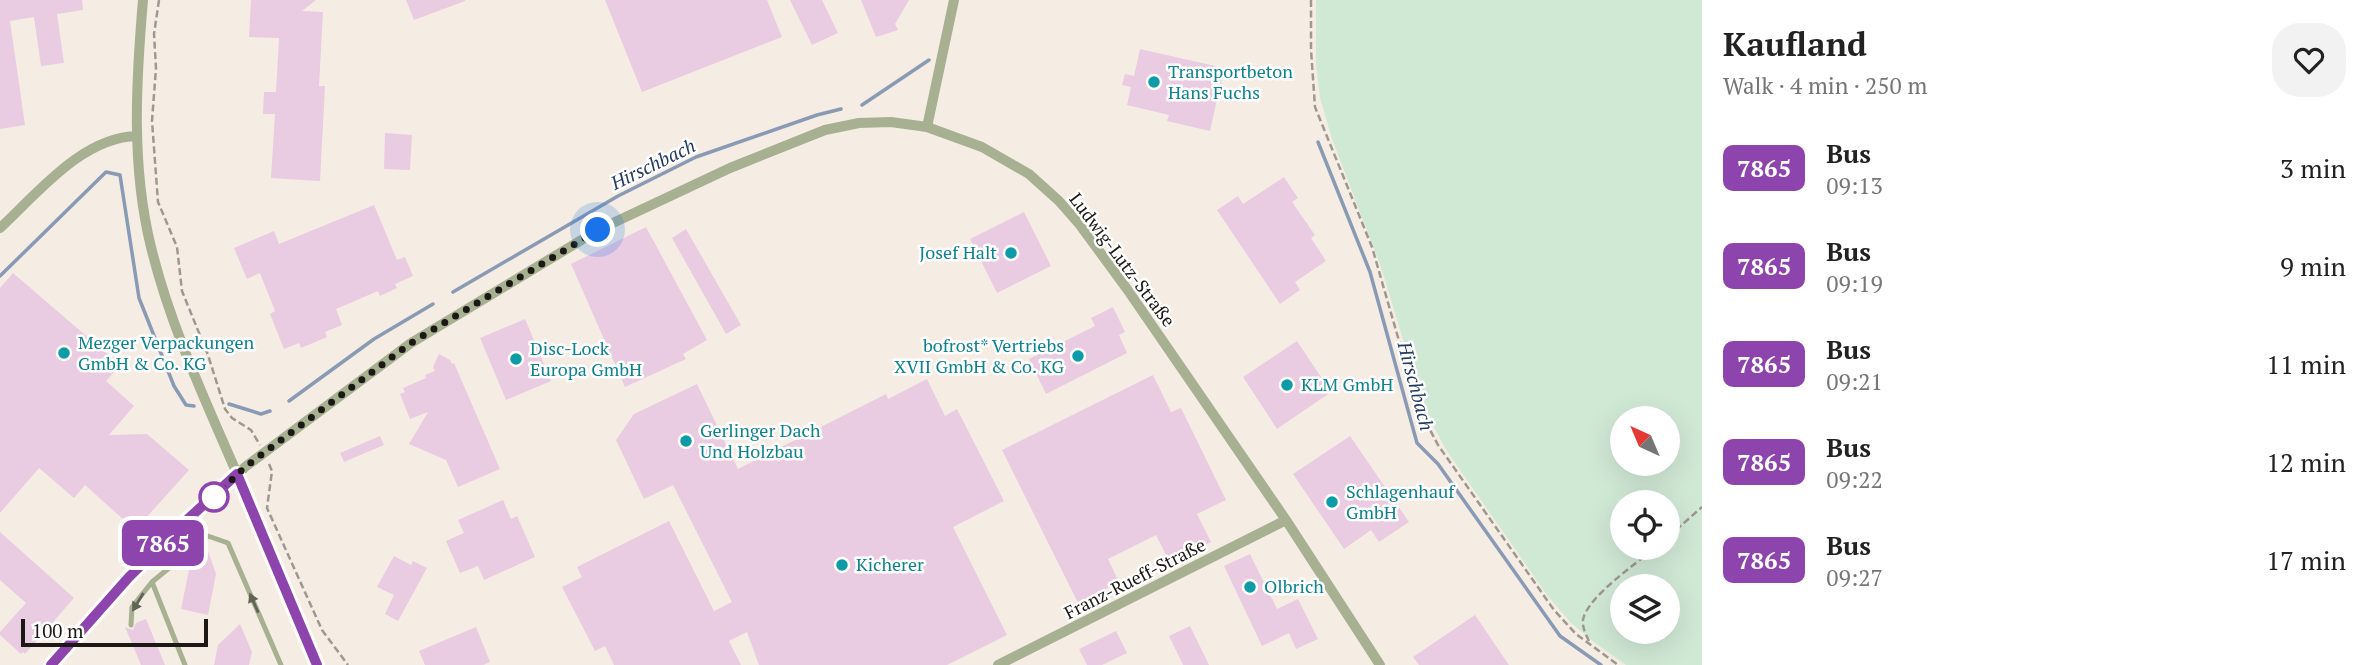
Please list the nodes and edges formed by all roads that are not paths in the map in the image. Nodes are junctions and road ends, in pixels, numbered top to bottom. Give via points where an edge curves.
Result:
1 (143, 0) edge
2 (954, 0) edge
3 (927, 127) junction
4 (137, 136) junction
5 (0, 228) edge
6 (237, 474) junction
7 (1286, 520) junction
8 (152, 582) junction
9 (131, 625) dead end
10 (51, 665) edge
11 (185, 665) edge
12 (281, 665) edge
13 (317, 665) edge
14 (998, 665) edge
15 (1380, 665) edge

1 - 4 street via 136,72
2 - 3 street
3 - 6 street, Ludwig-Lutz-Straße via 891,122 825,130 730,168 598,230 411,343
3 - 7 street, Ludwig-Lutz-Straße via 982,147 1029,174 1059,201 1128,289
4 - 5 street via 97,145 74,160
4 - 6 street via 151,246 182,343
6 - 10 street, Ludwig-Lutz-Straße via 129,577
6 - 13 street
7 - 14 street, Franz-Rueff-Straße
7 - 15 street, Ludwig-Lutz-Straße
8 -> 9 lane via 132,607
8 - 11 lane
12 -> 8 lane via 228,543 208,536

